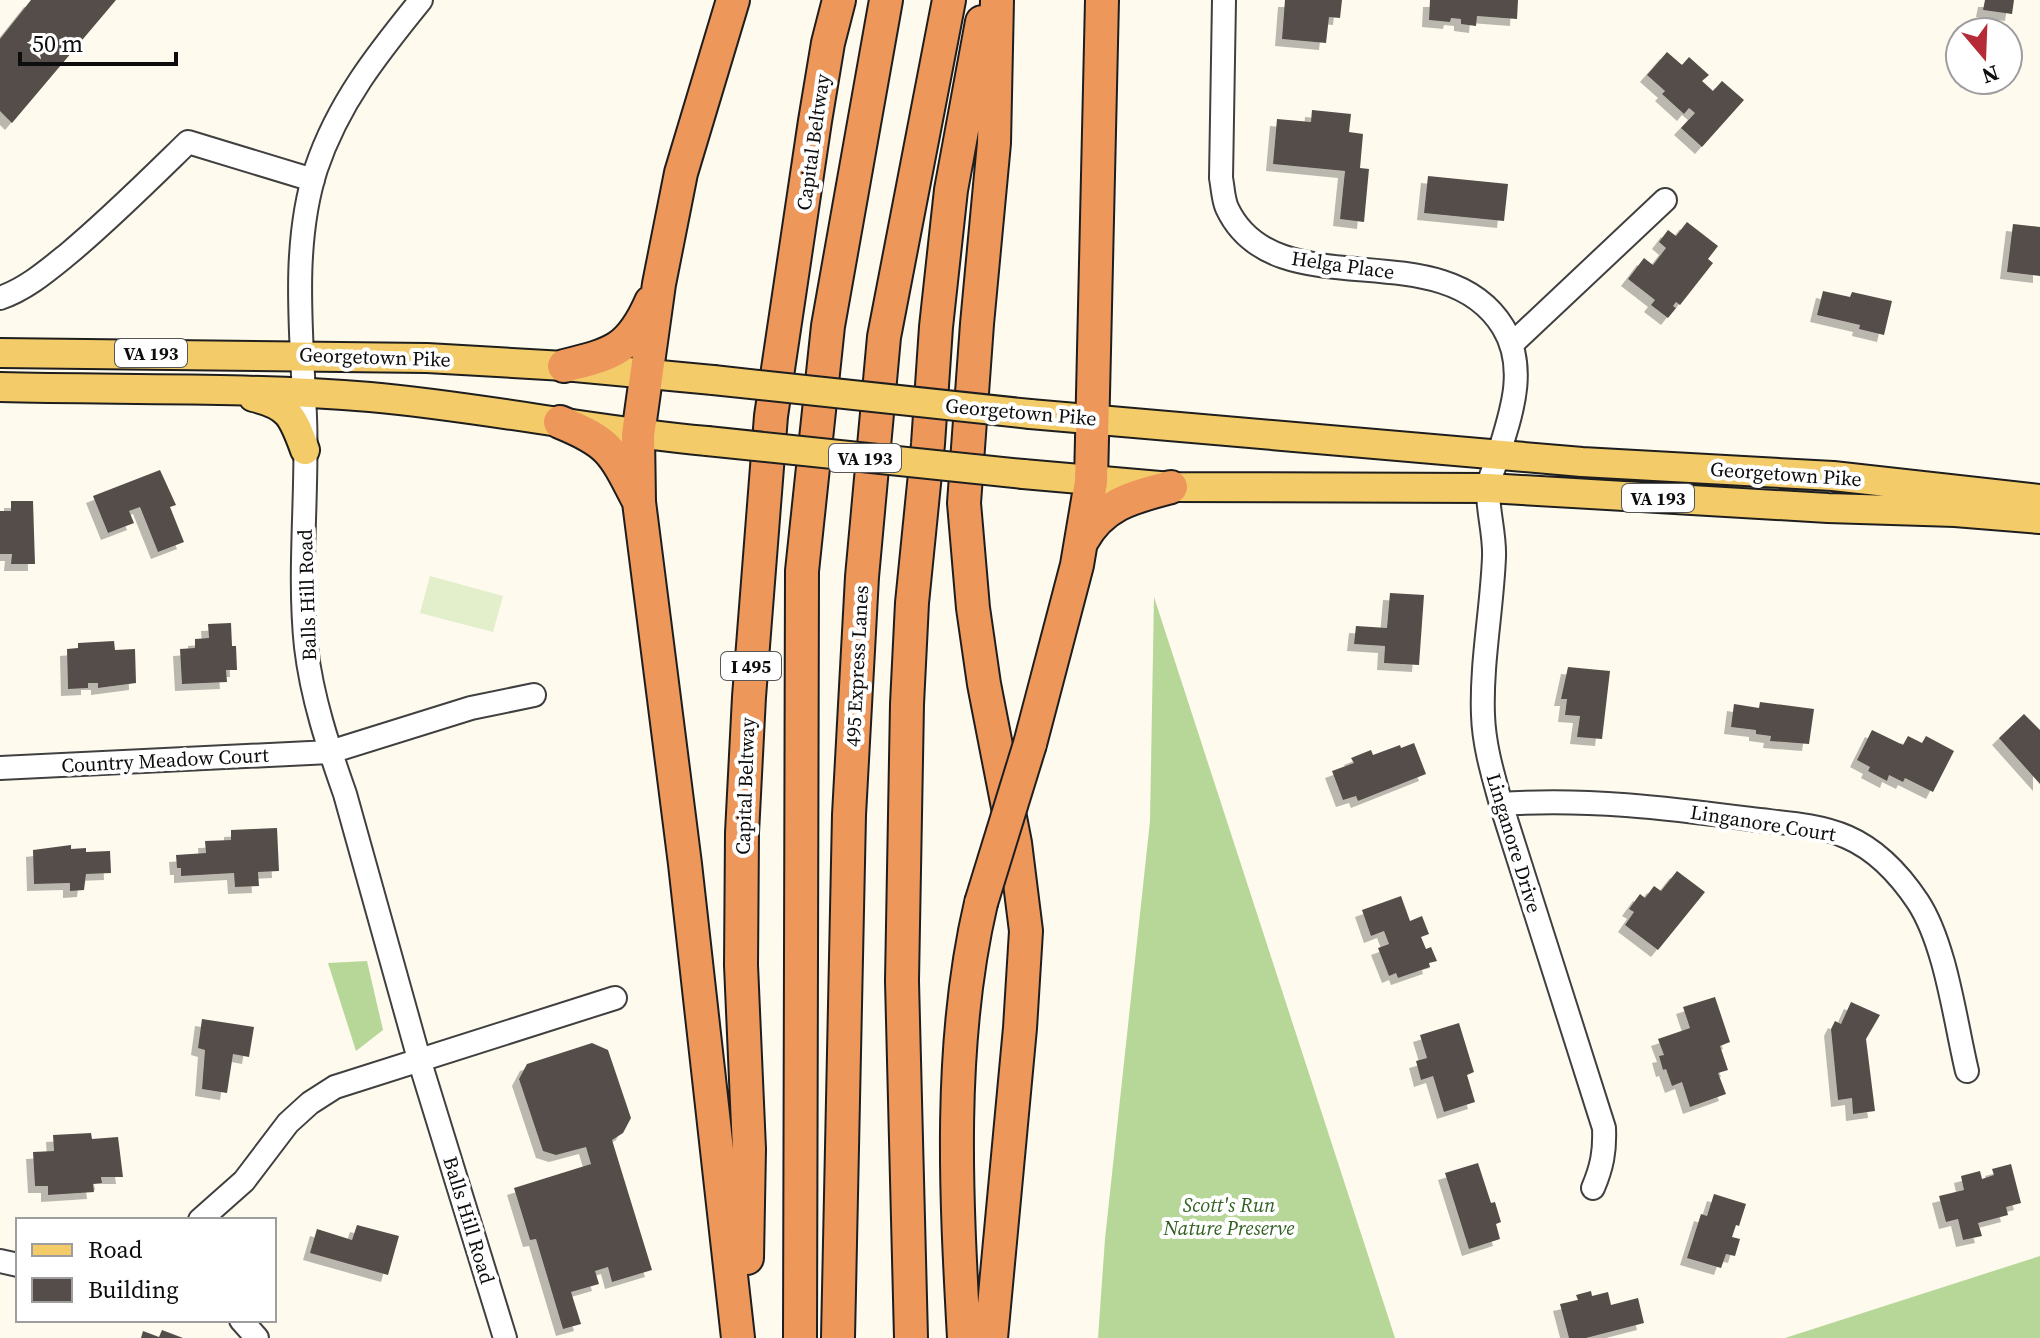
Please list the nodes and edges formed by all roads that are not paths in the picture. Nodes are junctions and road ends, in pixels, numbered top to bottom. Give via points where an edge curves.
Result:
1 (421, 0) edge
2 (733, 0) edge
3 (839, 0) edge
4 (886, 0) edge
5 (949, 0) edge
6 (987, 0) edge
7 (997, 0) edge
8 (1102, 0) edge
9 (1224, 0) edge
10 (313, 180) junction
11 (1665, 200) dead end
12 (659, 284) junction
13 (0, 298) edge
14 (1511, 345) junction
15 (0, 353) edge
16 (302, 355) junction
17 (564, 366) junction
18 (647, 373) junction
19 (0, 387) edge
20 (225, 390) junction
21 (303, 393) junction
22 (1092, 419) junction
23 (560, 422) junction
24 (638, 435) junction
25 (305, 450) junction
26 (1499, 454) junction
27 (1091, 482) junction
28 (1171, 487) junction
29 (1488, 488) junction
30 (2040, 499) edge
31 (639, 502) junction
32 (2040, 519) edge
33 (1080, 544) junction
34 (534, 695) dead end
35 (330, 752) junction
36 (0, 768) edge
37 (1501, 804) junction
38 (615, 998) dead end
39 (419, 1059) junction
40 (1967, 1071) dead end
41 (1593, 1188) dead end
42 (202, 1218) edge
43 (242, 1322) edge
44 (257, 1338) edge
45 (505, 1338) edge
46 (741, 1338) edge
47 (800, 1338) edge
48 (838, 1338) edge
49 (911, 1338) edge
50 (964, 1338) edge
51 (991, 1338) edge

1 - 10 street, Balls Hill Road via 347,98
2 - 12 highway via 681,173
3 - 46 highway, Capital Beltway / I 495 via 815,121 771,416 749,697 741,965 749,1149
4 - 47 highway via 828,326 802,571
5 - 48 highway, 495 Express Lanes via 884,337 862,577 849,815
6 - 49 highway via 951,190 912,603 902,967
7 - 51 highway via 994,143 964,503 984,684 1026,931
8 - 22 highway
9 - 14 street, Helga Place via 1221,178 1225,205 1236,224 1261,247 1292,259 1411,274 1476,296 1492,311
10 - 13 street via 188,142 82,242 44,273
10 - 16 street, Balls Hill Road via 303,250
11 - 14 street
12 - 17 highway via 640,328 622,347
12 - 18 highway
14 - 26 street, Helga Place via 1517,376 1513,412
15 - 16 main road, Georgetown Pike / VA 193
16 - 17 main road, Georgetown Pike / VA 193
16 - 21 street, Balls Hill Road
17 - 18 main road, Georgetown Pike
18 - 22 main road, Georgetown Pike, bridge
18 - 24 highway
19 - 20 main road, Georgetown Pike / VA 193
20 - 21 main road, Georgetown Pike / VA 193
20 - 25 main road via 281,406 292,417
21 - 23 main road, Georgetown Pike / VA 193
21 - 25 street, Balls Hill Road
22 - 26 main road, Georgetown Pike
22 - 27 highway
23 - 24 main road, Georgetown Pike / VA 193
23 - 31 highway via 607,448
24 - 27 main road, Georgetown Pike / VA 193, bridge
24 - 31 highway
25 - 35 street, Balls Hill Road via 307,648
26 - 29 street, Helga Place
26 - 30 main road, Georgetown Pike / VA 193 via 1833,476
27 - 28 main road, Georgetown Pike / VA 193
27 - 33 highway
28 - 29 main road, Georgetown Pike / VA 193
28 - 33 highway via 1108,509
29 - 32 main road, Georgetown Pike / VA 193
29 - 37 street, Linganore Drive via 1494,553 1483,714
31 - 46 highway
33 - 50 highway, bridge via 1030,744 970,949 959,1047
34 - 35 street, Country Meadow Court via 471,708
35 - 36 street, Country Meadow Court
35 - 39 street, Balls Hill Road
37 - 40 street, Linganore Court via 1587,801 1670,808 1824,829 1861,845 1894,870 1932,930
37 - 41 street, Linganore Drive via 1604,1128 1605,1151
38 - 39 street
39 - 42 street via 335,1087 310,1103 244,1181
39 - 45 street, Balls Hill Road
43 - 44 street

